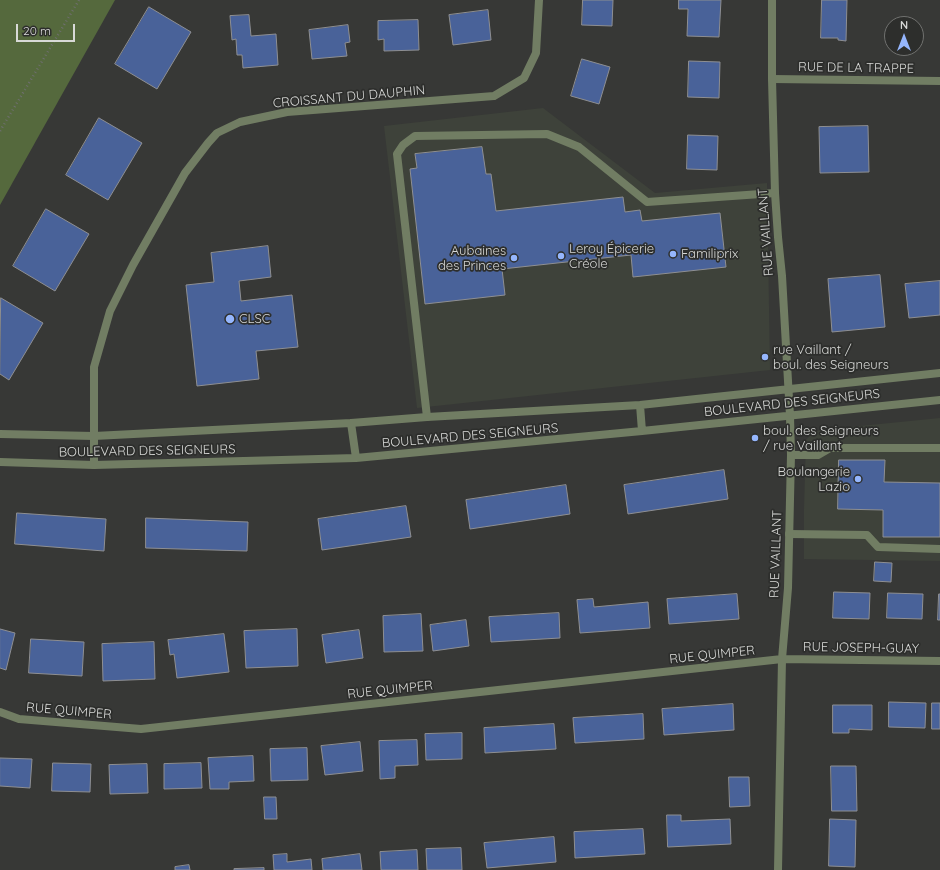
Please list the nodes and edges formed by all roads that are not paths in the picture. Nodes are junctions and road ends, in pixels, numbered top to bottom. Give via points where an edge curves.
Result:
1 (539, 0) edge
2 (772, 0) edge
3 (772, 79) junction
4 (940, 82) edge
5 (775, 193) junction
6 (940, 373) edge
7 (788, 389) junction
8 (940, 400) edge
9 (640, 405) junction
10 (790, 416) junction
11 (427, 417) junction
12 (351, 423) junction
13 (642, 431) junction
14 (0, 434) edge
15 (94, 436) junction
16 (940, 448) edge
17 (791, 455) junction
18 (356, 458) junction
19 (0, 462) edge
20 (94, 465) junction
21 (789, 534) junction
22 (940, 549) edge
23 (782, 660) junction
24 (940, 661) edge
25 (0, 712) edge
26 (778, 870) edge

1 - 15 street, CROISSANT DU DAUPHIN via 536,54 524,78 494,96 287,112 240,122 217,133 186,173 133,265 110,311 94,367
2 - 3 street, RUE VAILLANT
3 - 4 street, RUE DE LA TRAPPE
3 - 5 street, RUE VAILLANT
5 - 7 street, RUE VAILLANT
5 - 11 street via 647,202 579,147 547,134 415,136 403,145 397,154
6 - 7 street, BOULEVARD DES SEIGNEURS
7 - 9 street, BOULEVARD DES SEIGNEURS
7 - 10 street, RUE VAILLANT
8 - 10 street, BOULEVARD DES SEIGNEURS
9 - 11 street, BOULEVARD DES SEIGNEURS
9 - 13 street
10 - 13 street, BOULEVARD DES SEIGNEURS
10 - 17 street, RUE VAILLANT
11 - 12 street, BOULEVARD DES SEIGNEURS
12 - 15 street, BOULEVARD DES SEIGNEURS
12 - 18 street
13 - 18 street, BOULEVARD DES SEIGNEURS
14 - 15 street, BOULEVARD DES SEIGNEURS
15 - 20 street, CROISSANT DU DAUPHIN
16 - 17 street via 830,448 818,455
17 - 21 street, RUE VAILLANT
18 - 20 street, BOULEVARD DES SEIGNEURS
19 - 20 street, BOULEVARD DES SEIGNEURS
21 - 22 street via 867,535 878,547
21 - 23 street, RUE VAILLANT
23 - 24 street, RUE JOSEPH-GUAY
23 - 25 street, RUE QUIMPER via 141,729 19,719
23 - 26 street, RUE VAILLANT

